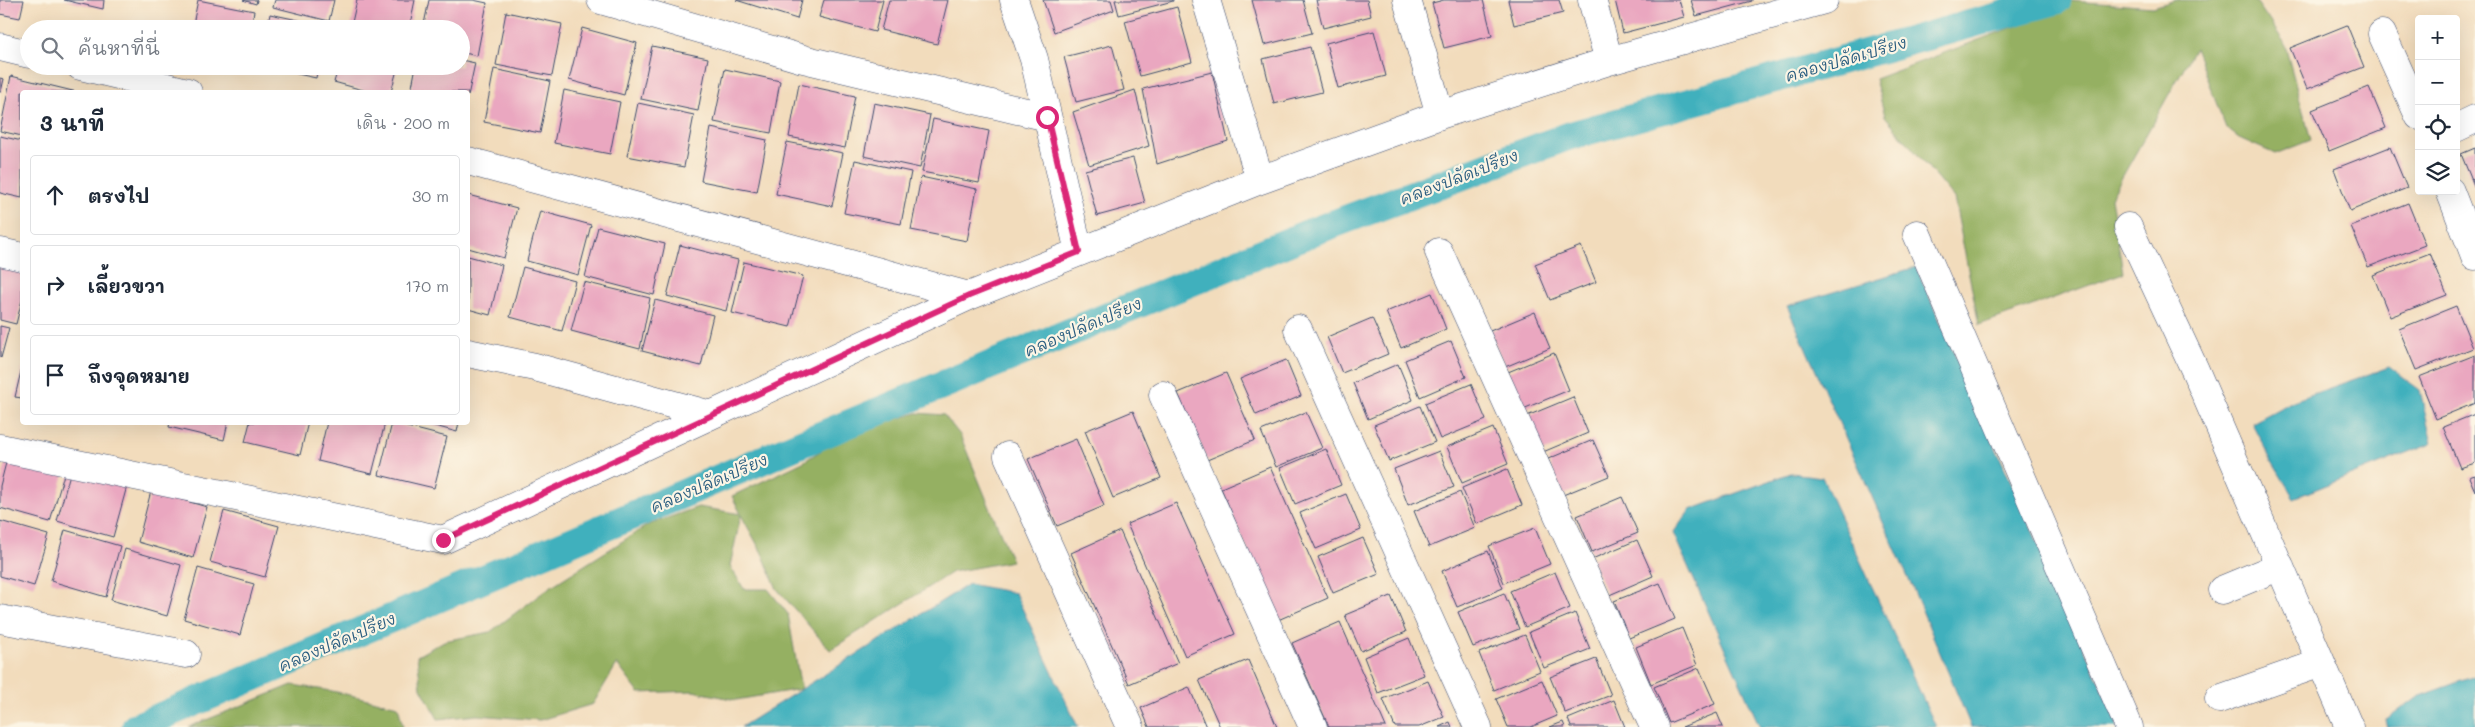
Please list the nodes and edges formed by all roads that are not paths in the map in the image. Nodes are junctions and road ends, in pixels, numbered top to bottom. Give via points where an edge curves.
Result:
1 (601, 0) edge
2 (1014, 0) edge
3 (1206, 0) edge
4 (1407, 0) edge
5 (1592, 0) edge
6 (1824, 0) edge
7 (1785, 6) edge
8 (2382, 34) dead end
9 (0, 47) edge
10 (20, 52) edge
11 (1608, 61) junction
12 (117, 75) edge
13 (180, 90) edge
14 (2415, 107) edge
15 (1440, 115) junction
16 (1047, 117) junction
17 (2475, 119) edge
18 (2460, 126) edge
19 (470, 162) edge
20 (1260, 180) junction
21 (2452, 195) edge
22 (2128, 227) dead end
23 (1917, 234) dead end
24 (0, 252) edge
25 (1079, 252) junction
26 (1439, 252) dead end
27 (2475, 256) edge
28 (20, 257) edge
29 (969, 296) junction
30 (1298, 329) dead end
31 (470, 353) edge
32 (1163, 395) dead end
33 (711, 415) junction
34 (0, 448) edge
35 (1008, 456) dead end
36 (2280, 566) junction
37 (2222, 590) dead end
38 (0, 619) edge
39 (186, 654) dead end
40 (2321, 662) junction
41 (2219, 699) dead end
42 (1130, 727) edge
43 (1313, 727) edge
44 (1478, 727) edge
45 (1654, 727) edge
46 (2129, 727) edge
47 (2349, 727) edge

1 - 16 street via 803,59
2 - 16 street via 1034,59
3 - 20 street
4 - 15 street
5 - 11 street
6 - 7 street
7 - 11 street
8 - 14 street
9 - 10 street
11 - 15 street
12 - 13 street
15 - 20 street
16 - 25 street
17 - 18 street
19 - 29 street
20 - 25 street
21 - 27 street
22 - 36 street via 2195,370
23 - 46 street
24 - 28 street
25 - 29 street
26 - 45 street
29 - 33 street
30 - 44 street
31 - 33 street via 535,367
32 - 43 street
33 - 34 street via 443,540
35 - 42 street
36 - 37 street
36 - 40 street
38 - 39 street
40 - 41 street
40 - 47 street

